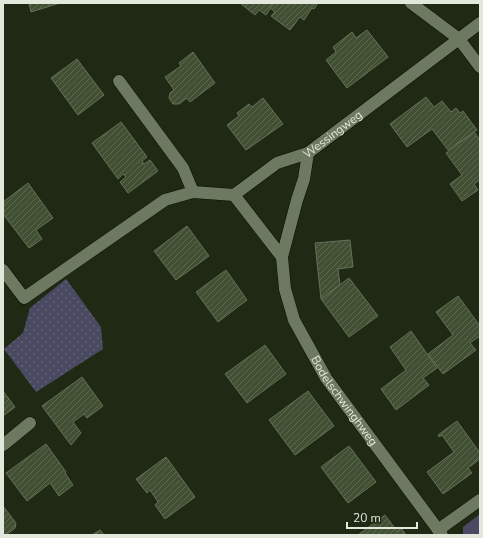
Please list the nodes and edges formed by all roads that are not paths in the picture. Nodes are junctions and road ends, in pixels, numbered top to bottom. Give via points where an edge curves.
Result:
1 (410, 3) edge
2 (480, 23) edge
3 (459, 39) junction
4 (480, 67) edge
5 (119, 81) dead end
6 (308, 153) junction
7 (193, 192) junction
8 (234, 195) junction
9 (282, 257) junction
10 (3, 270) edge
11 (30, 423) dead end
12 (3, 445) edge
13 (480, 500) edge
14 (440, 532) edge

1 - 3 street
2 - 3 street, Wessingweg
3 - 4 street
3 - 6 street, Wessingweg
5 - 7 street via 183,168
6 - 8 street, Wessingweg via 277,163
6 - 9 street, Bodelschwinghweg via 304,179
7 - 8 street
7 - 10 street via 164,200 24,298
8 - 9 street
9 - 14 street, Bodelschwinghweg via 284,289 294,320 326,378
11 - 12 street
13 - 14 street, Bodelschwinghweg

